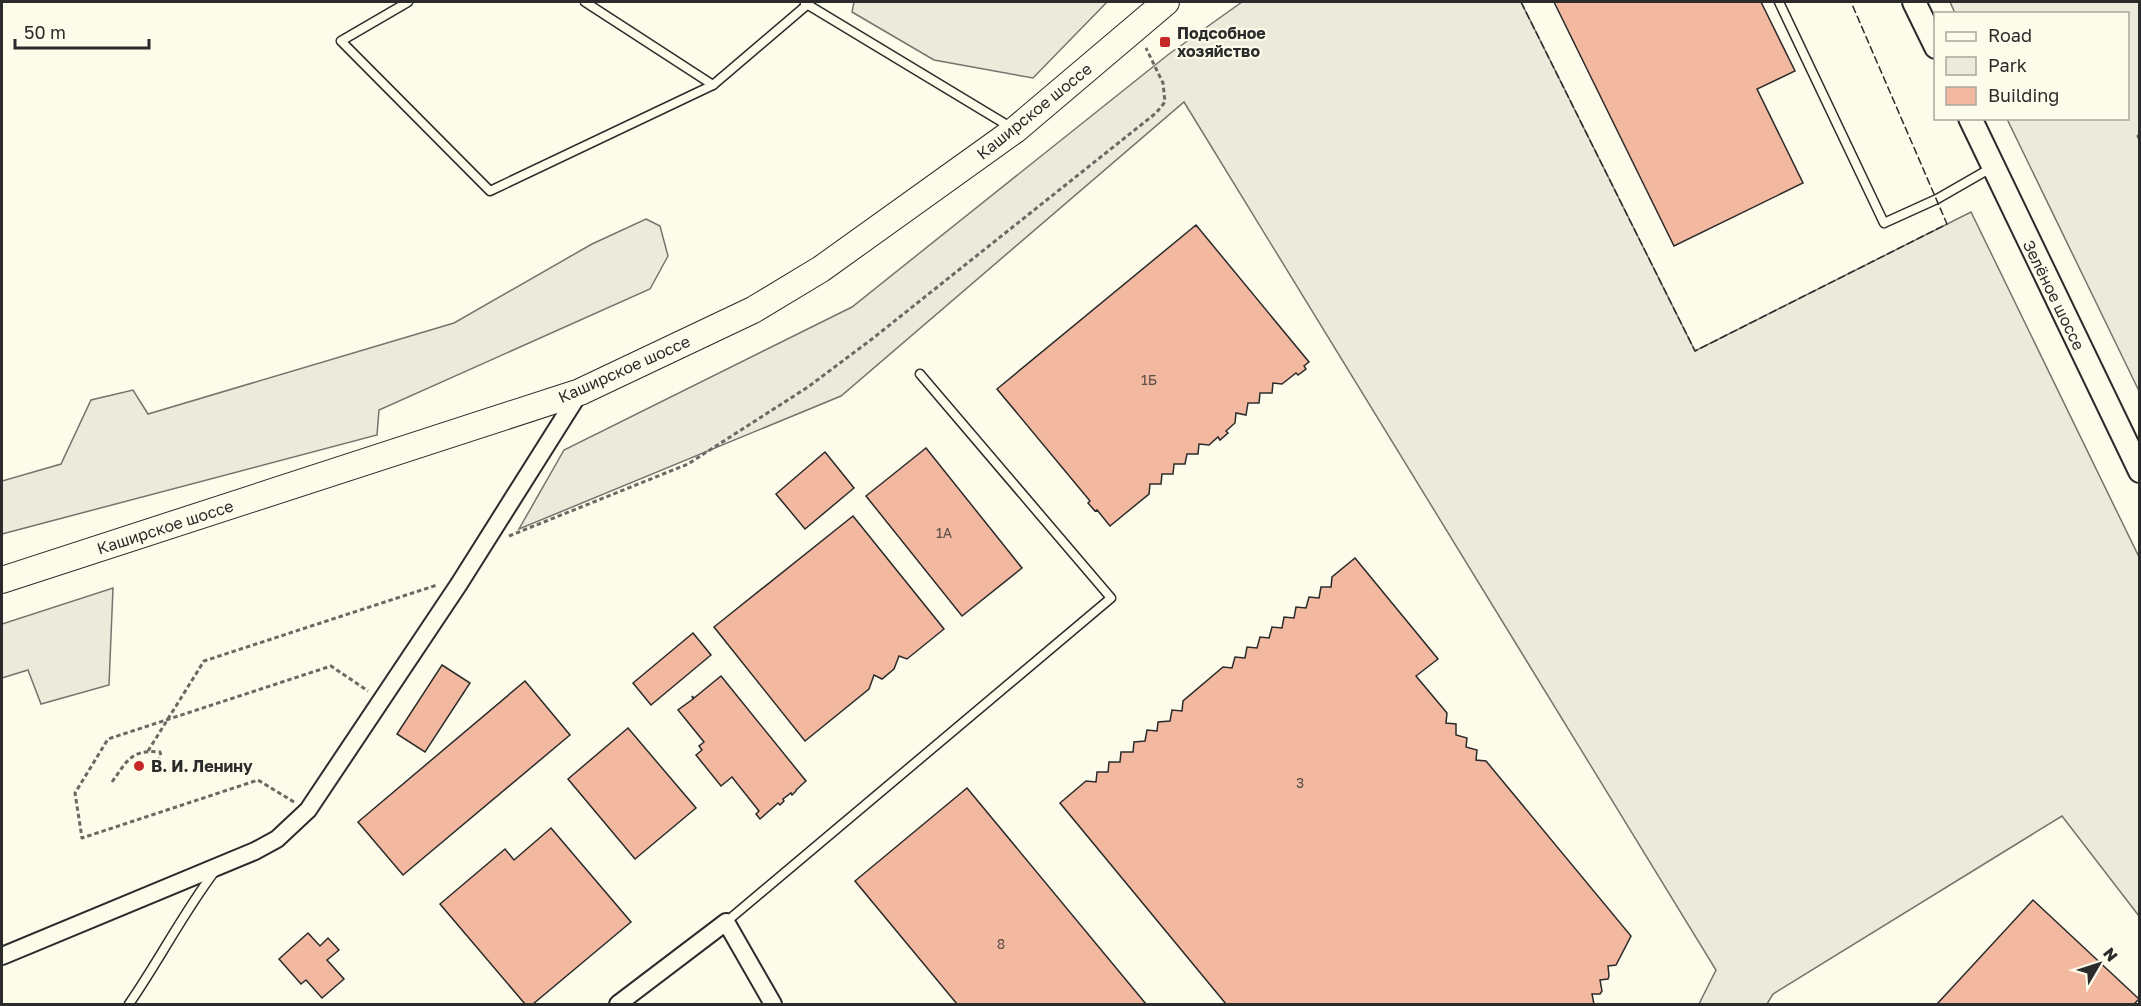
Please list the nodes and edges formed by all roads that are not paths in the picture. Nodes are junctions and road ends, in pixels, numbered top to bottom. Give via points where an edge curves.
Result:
1 (408, 2) edge
2 (585, 2) edge
3 (1166, 2) edge
4 (1779, 2) edge
5 (1914, 2) edge
6 (806, 3) edge
7 (1934, 45) edge
8 (713, 85) junction
9 (1971, 120) edge
10 (1015, 130) junction
11 (1993, 167) junction
12 (920, 374) dead end
13 (580, 392) junction
14 (2139, 471) edge
15 (2, 580) edge
16 (219, 866) junction
17 (726, 922) junction
18 (2, 956) edge
19 (129, 1005) edge
20 (618, 1005) edge
21 (773, 1005) edge

1 - 8 lane via 341,41 490,191
2 - 8 lane
3 - 10 main road, Каширское шоссе
4 - 11 lane via 1884,223
5 - 7 main road
6 - 8 lane
6 - 10 lane
9 - 11 main road, Зелёное шоссе
10 - 13 main road, Каширское шоссе via 821,269 753,310
11 - 14 main road, Зелёное шоссе
12 - 17 lane via 1111,598
13 - 15 main road, Каширское шоссе
13 - 16 street via 459,584 308,810 277,838
16 - 18 street
16 - 19 lane
17 - 20 street
17 - 21 street

